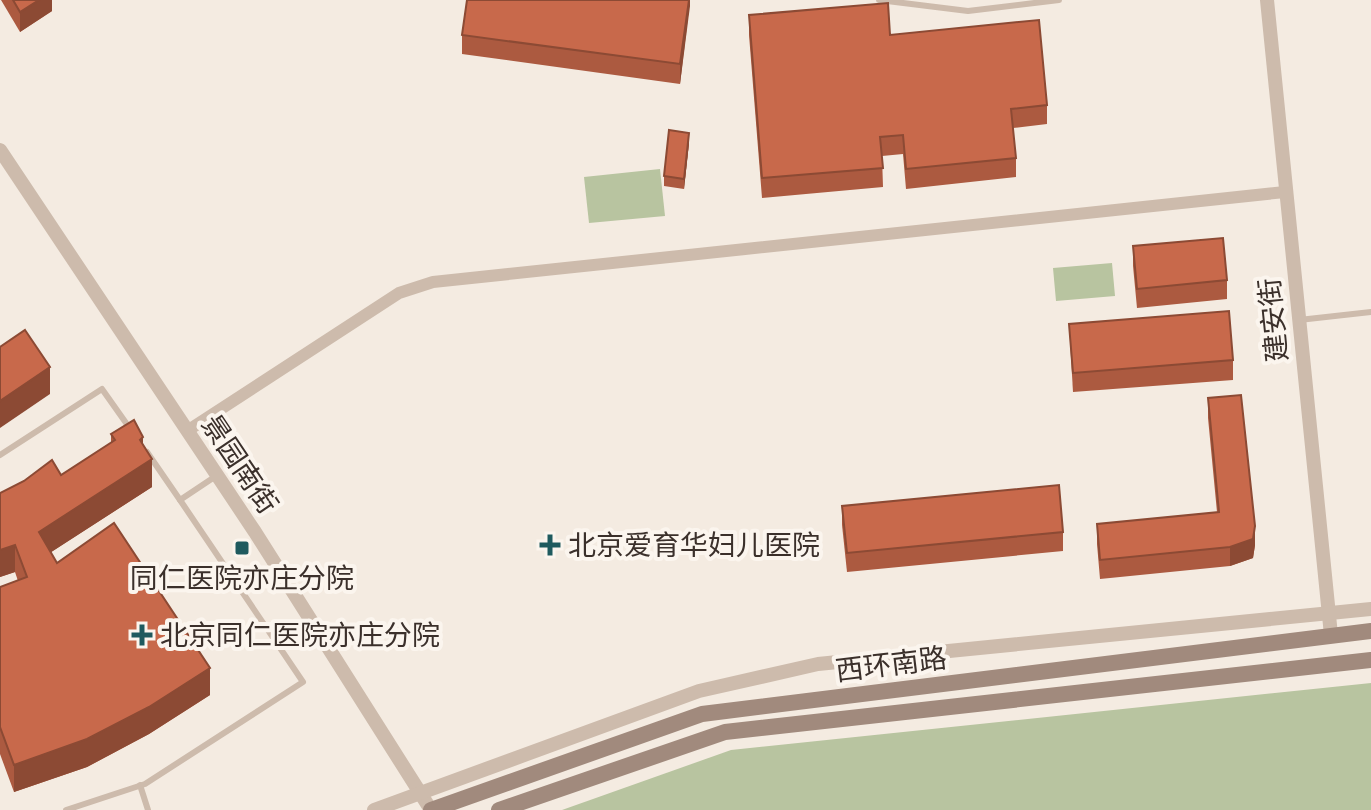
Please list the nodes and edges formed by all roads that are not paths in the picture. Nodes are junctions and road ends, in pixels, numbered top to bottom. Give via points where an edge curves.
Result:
1 (879, 0) edge
2 (1059, 0) edge
3 (1267, 0) edge
4 (0, 150) edge
5 (1285, 192) junction
6 (1371, 312) edge
7 (1299, 320) junction
8 (187, 431) junction
9 (137, 438) edge
10 (146, 451) edge
11 (0, 455) edge
12 (217, 475) junction
13 (180, 500) junction
14 (1371, 609) edge
15 (1329, 613) junction
16 (1371, 631) edge
17 (1331, 635) junction
18 (1371, 660) edge
19 (140, 785) junction
20 (420, 793) junction
21 (66, 810) edge
22 (148, 810) edge
23 (374, 810) edge
24 (431, 810) edge
25 (499, 810) edge

1 - 2 lane via 968,11
3 - 5 street, 建安街
4 - 8 street, 景园南街
5 - 7 street, 建安街
5 - 8 street via 433,282 399,293
6 - 7 lane
7 - 15 street, 建安街
8 - 12 street, 景园南街
9 - 11 lane via 102,389
10 - 13 lane
12 - 13 lane
12 - 20 street, 景园南街
13 - 19 lane via 303,682
14 - 15 street
15 - 17 street, 建安街
15 - 20 street via 818,664 699,691
16 - 17 main road, 西环南路
17 - 24 main road, 西环南路 via 702,714
18 - 25 main road, 西环南路 via 725,732
19 - 21 lane
19 - 22 lane
20 - 23 street
20 - 24 street, 景园南街

